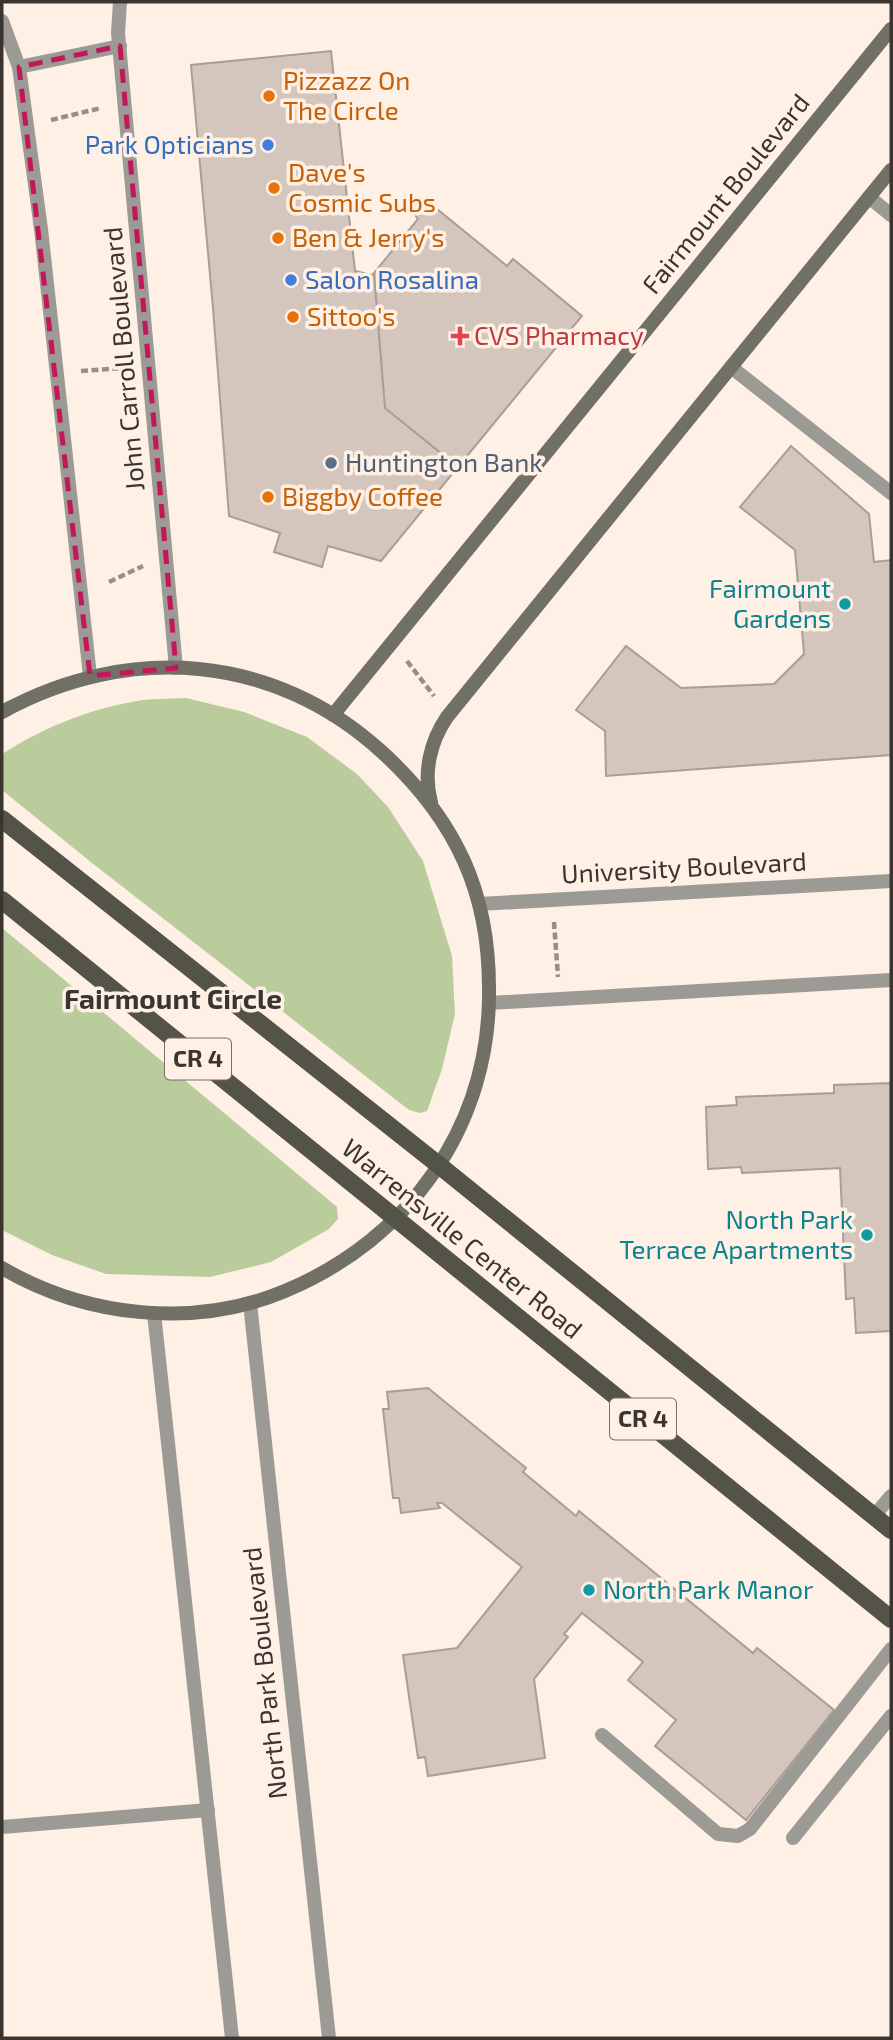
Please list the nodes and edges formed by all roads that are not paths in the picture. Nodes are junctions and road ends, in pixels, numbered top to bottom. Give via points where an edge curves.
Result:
1 (120, 2) edge
2 (2, 21) edge
3 (891, 29) edge
4 (120, 46) junction
5 (19, 67) junction
6 (891, 170) edge
7 (869, 197) junction
8 (891, 215) edge
9 (731, 367) junction
10 (891, 493) edge
11 (176, 668) junction
12 (90, 676) junction
13 (2, 712) edge
14 (333, 715) junction
15 (432, 807) junction
16 (2, 819) edge
17 (891, 881) edge
18 (2, 900) edge
19 (479, 904) junction
20 (891, 979) edge
21 (489, 1003) junction
22 (440, 1166) junction
23 (395, 1219) junction
24 (2, 1268) edge
25 (250, 1303) junction
26 (155, 1313) junction
27 (891, 1496) edge
28 (874, 1517) junction
29 (891, 1530) edge
30 (891, 1619) edge
31 (891, 1649) edge
32 (891, 1716) edge
33 (602, 1735) dead end
34 (208, 1810) junction
35 (2, 1826) edge
36 (793, 1838) dead end
37 (232, 2038) edge
38 (329, 2038) edge

1 - 4 street, John Carroll Boulevard
2 - 5 street
3 - 14 main road, Fairmount Boulevard
4 - 5 street
4 - 11 street, John Carroll Boulevard
5 - 12 street via 49,292
6 - 7 main road
7 - 8 street
7 - 9 main road
9 - 10 street
9 - 15 main road via 447,717 435,737 430,759 427,783
11 - 12 main road
11 - 14 main road via 256,680 302,697
12 - 13 main road via 46,690
14 - 15 main road via 390,759
15 - 19 main road via 465,863
16 - 22 main road, Warrensville Center Road / CR 4
17 - 19 street, University Boulevard
18 - 23 main road, Warrensville Center Road / CR 4
19 - 21 main road via 489,963
20 - 21 street
21 - 22 main road via 475,1087 466,1116
22 - 23 main road
22 - 28 main road, Warrensville Center Road / CR 4
23 - 25 main road via 339,1265
23 - 30 main road, Warrensville Center Road / CR 4
24 - 26 main road via 34,1286 82,1302
25 - 26 main road via 203,1312
25 - 38 street, North Park Boulevard
26 - 34 street
27 - 28 street
28 - 29 main road, Warrensville Center Road / CR 4
31 - 33 street via 750,1829 738,1836 718,1834
32 - 36 street
34 - 35 street
34 - 37 street

